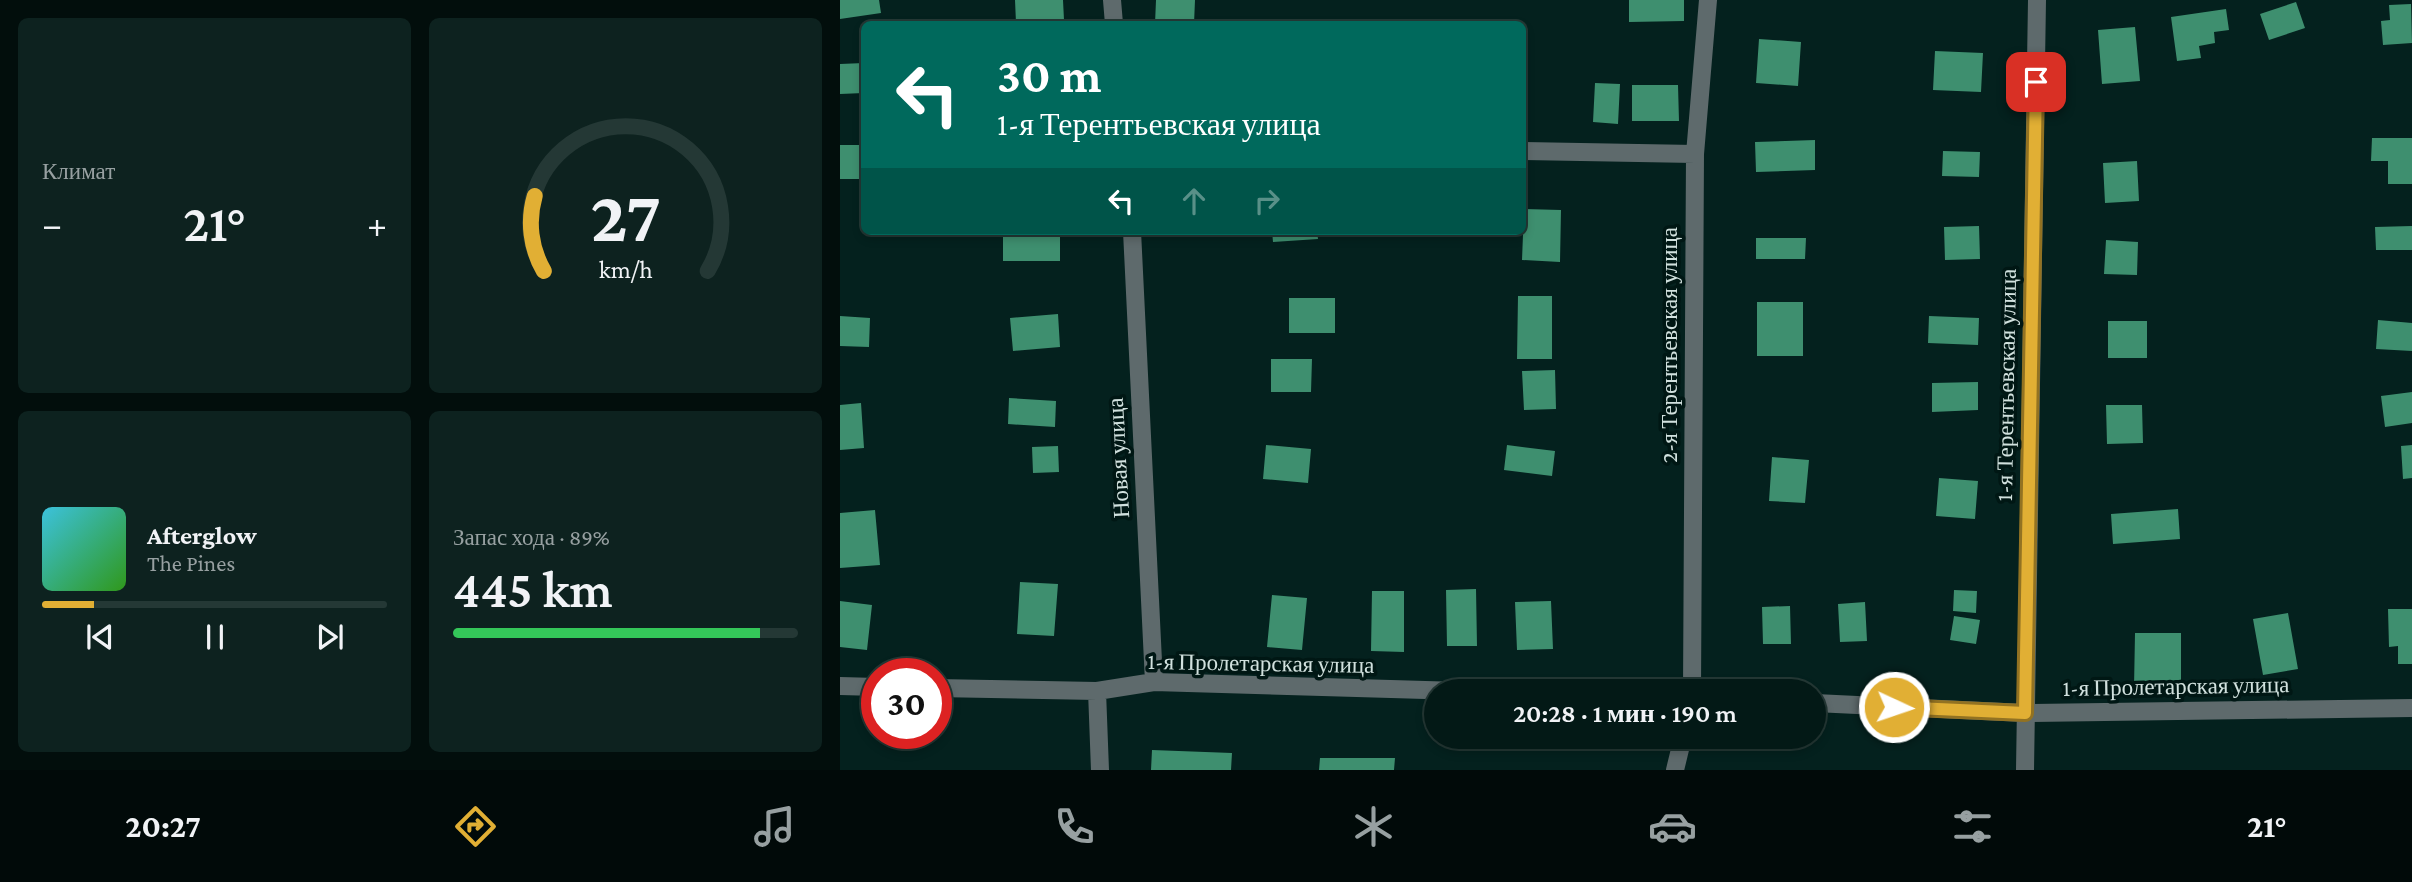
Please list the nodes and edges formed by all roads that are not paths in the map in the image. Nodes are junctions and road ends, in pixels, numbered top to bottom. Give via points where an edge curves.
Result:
1 (1112, 0) edge
2 (1708, 0) edge
3 (2037, 0) edge
4 (1114, 21) edge
5 (1526, 151) edge
6 (1695, 154) junction
7 (1132, 235) edge
8 (1692, 679) edge
9 (1153, 682) junction
10 (840, 686) edge
11 (861, 687) edge
12 (952, 688) edge
13 (1424, 690) edge
14 (1097, 691) junction
15 (1826, 704) edge
16 (2412, 708) edge
17 (2025, 713) junction
18 (1680, 749) edge
19 (1100, 770) edge
20 (1675, 770) edge
21 (2025, 770) edge

1 - 4 street
2 - 6 street, 2-я Терентьевская улица
3 - 17 street, 1-я Терентьевская улица
5 - 6 street
6 - 8 street, 2-я Терентьевская улица
7 - 9 street, Новая улица
9 - 13 street, 1-я Пролетарская улица
9 - 14 street, 1-я Пролетарская улица
10 - 11 street
12 - 14 street, 1-я Пролетарская улица
14 - 19 street
15 - 17 street, 1-я Пролетарская улица
16 - 17 street, 1-я Пролетарская улица
17 - 21 street, 1-я Терентьевская улица
18 - 20 street

